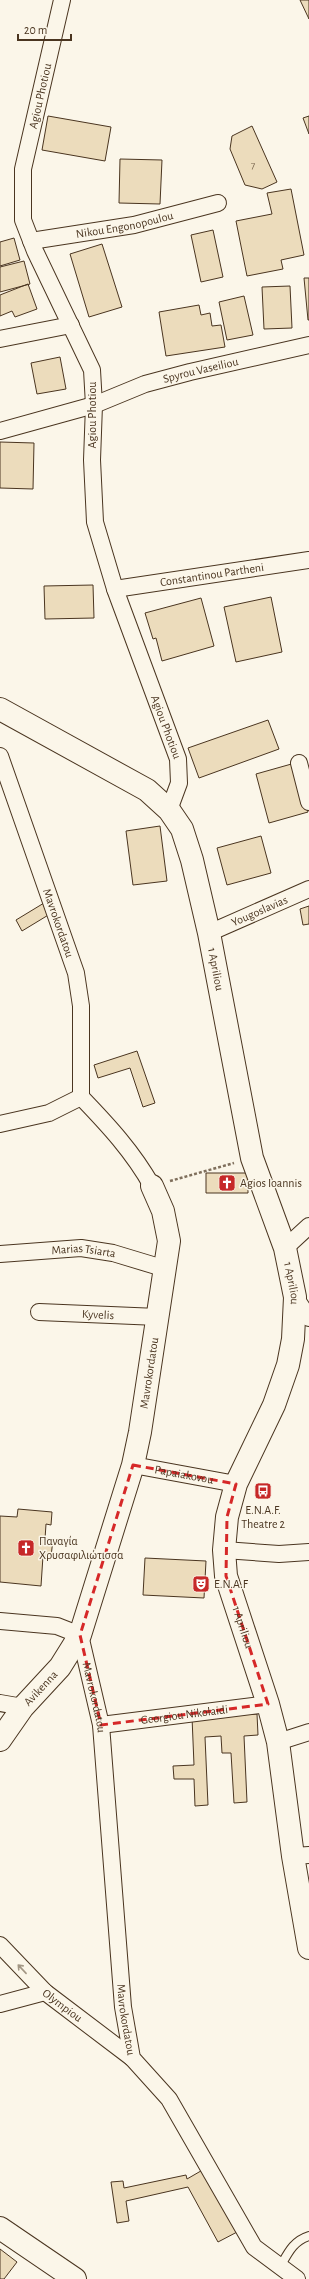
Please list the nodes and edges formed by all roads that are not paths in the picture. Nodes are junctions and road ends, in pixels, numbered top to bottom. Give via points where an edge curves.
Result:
1 (62, 0) edge
2 (218, 203) dead end
3 (31, 241) junction
4 (71, 325) junction
5 (0, 339) edge
6 (309, 346) edge
7 (94, 404) junction
8 (0, 431) edge
9 (309, 560) edge
10 (115, 589) junction
11 (0, 709) edge
12 (1, 760) edge
13 (299, 763) dead end
14 (309, 802) edge
15 (169, 810) junction
16 (309, 889) edge
17 (209, 933) junction
18 (81, 1097) junction
19 (0, 1124) edge
20 (152, 1186) joint
21 (309, 1226) edge
22 (285, 1248) junction
23 (0, 1254) edge
24 (166, 1269) junction
25 (294, 1297) junction
26 (39, 1312) dead end
27 (158, 1317) junction
28 (309, 1318) edge
29 (133, 1465) junction
30 (236, 1484) junction
31 (224, 1550) junction
32 (309, 1552) edge
33 (0, 1621) edge
34 (80, 1635) junction
35 (0, 1703) edge
36 (268, 1704) junction
37 (23, 1707) junction
38 (101, 1725) junction
39 (309, 1732) edge
40 (0, 1740) edge
41 (278, 1742) junction
42 (301, 1856) edge
43 (0, 1945) edge
44 (309, 1948) edge
45 (45, 1992) junction
46 (0, 2004) edge
47 (132, 2058) junction
48 (0, 2228) edge
49 (309, 2236) edge
50 (280, 2267) junction
51 (75, 2279) edge
52 (296, 2279) edge

1 - 3 street, Agiou Photiou via 23,169 23,220
2 - 3 street, Nikou Engonopoulou via 134,225
3 - 4 street, Agiou Photiou
4 - 5 street
4 - 7 street, Agiou Photiou via 92,370
6 - 7 street, Spyrou Vaseiliou via 145,384
7 - 8 street, Spyrou Vaseiliou
7 - 10 street, Agiou Photiou via 92,460 96,522
9 - 10 street, Constantinou Partheni
10 - 15 street, Agiou Photiou via 178,759 179,783
11 - 15 main road, 1 Apriliou via 147,790
12 - 18 street, Mavrokordatou via 76,973 81,1006
13 - 14 street
15 - 17 main road, 1 Apriliou via 182,828
16 - 17 street, Yougoslavias
17 - 22 main road, 1 Apriliou via 252,1158
18 - 19 street via 49,1113
18 - 20 street, Mavrokordatou via 116,1134 142,1168
20 - 24 main road, Mavrokordatou via 163,1211 169,1241
21 - 22 street
22 - 25 main road, 1 Apriliou
23 - 24 street, Marias Tsiarta via 81,1248 113,1253
24 - 27 main road, Mavrokordatou
25 - 28 street
25 - 30 main road, 1 Apriliou via 293,1339 288,1365 274,1405
26 - 27 street, Kyvelis
27 - 29 main road, Mavrokordatou
29 - 30 street, Papaiakovou
29 - 34 main road, Mavrokordatou
30 - 31 main road, 1 Apriliou via 227,1517
31 - 32 street via 279,1554
31 - 36 main road, 1 Apriliou via 226,1576
33 - 34 street via 57,1626
34 - 37 main road, Avikenna via 60,1667
34 - 38 street, Mavrokordatou
35 - 37 street
36 - 38 street, Georgiou Nikolaidi
36 - 41 main road, 1 Apriliou
37 - 40 main road, Avikenna
38 - 47 street, Mavrokordatou via 123,2008
39 - 41 street
41 - 42 main road, 1 Apriliou
42 - 44 main road, 1 Apriliou
45 -> 43 street, Olympiou
45 - 46 street
45 - 47 street, Olympiou
47 - 50 street, Mavrokordatou via 169,2099 254,2247
48 - 51 main road
49 - 50 lane via 294,2244
50 - 52 street, Mavrokordatou

